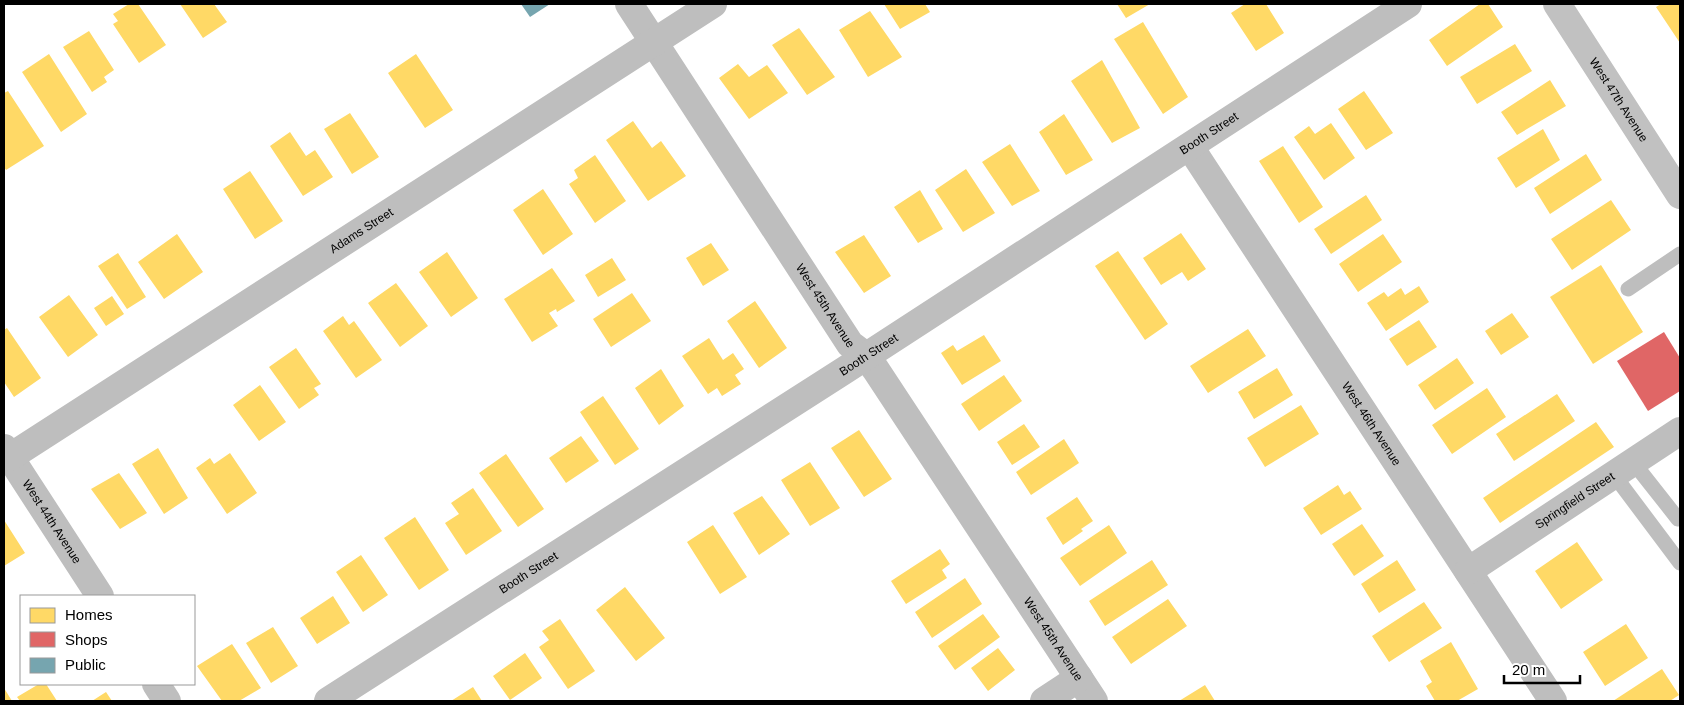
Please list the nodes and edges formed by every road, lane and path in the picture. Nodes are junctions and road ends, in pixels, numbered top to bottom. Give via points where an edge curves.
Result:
1 (629, 4) edge
2 (712, 4) edge
3 (1408, 4) edge
4 (1557, 4) edge
5 (653, 42) junction
6 (1190, 147) junction
7 (1680, 195) edge
8 (1680, 254) edge
9 (1628, 289) dead end
10 (866, 356) junction
11 (1680, 431) edge
12 (7, 452) edge
13 (1624, 468) junction
14 (1680, 517) edge
15 (1680, 563) edge
16 (1468, 571) junction
17 (99, 595) edge
18 (1079, 678) junction
19 (157, 685) edge
20 (168, 701) edge
21 (328, 701) edge
22 (1044, 701) edge
23 (1094, 701) edge
24 (1553, 701) edge

1 - 5 street, West 45th Avenue
2 - 5 street, Adams Street
3 - 6 street, Booth Street
4 - 7 street, West 47th Avenue
5 - 10 street, West 45th Avenue via 850,344
5 - 12 street, Adams Street
6 - 10 street, Booth Street
6 - 16 street, West 46th Avenue
8 - 9 lane
10 - 18 street, West 45th Avenue
10 - 21 street, Booth Street
11 - 13 street, Springfield Street
12 - 17 street, West 44th Avenue
13 - 14 lane
13 - 15 lane
13 - 16 street, Springfield Street
16 - 24 street, West 46th Avenue
18 - 22 street
18 - 23 street, West 45th Avenue
19 - 20 street

